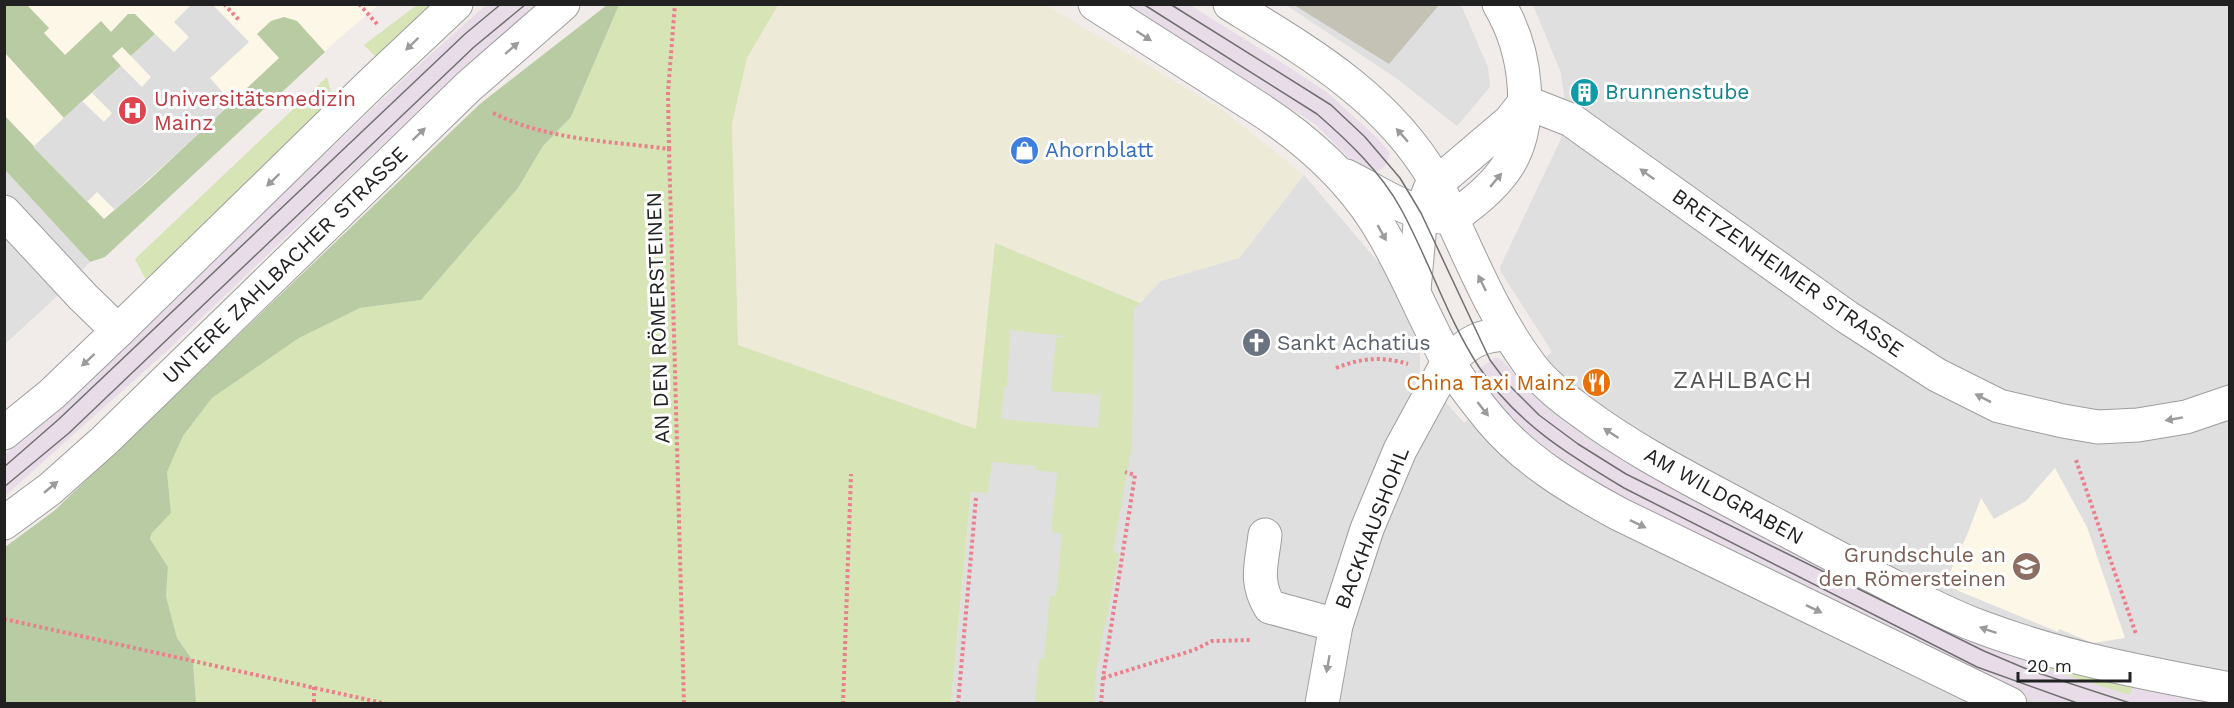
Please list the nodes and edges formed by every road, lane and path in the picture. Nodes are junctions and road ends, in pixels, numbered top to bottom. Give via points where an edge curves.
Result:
1 (224, 4) edge
2 (359, 4) edge
3 (456, 4) edge
4 (563, 4) edge
5 (675, 4) edge
6 (1095, 4) edge
7 (1230, 4) edge
8 (1499, 4) edge
9 (239, 20) dead end
10 (378, 25) dead end
11 (468, 87) junction
12 (1525, 102) junction
13 (669, 149) junction
14 (1334, 170) junction
15 (1436, 182) junction
16 (4, 213) edge
17 (1421, 213) junction
18 (1452, 218) junction
19 (1414, 290) junction
20 (118, 331) junction
21 (1509, 334) junction
22 (1448, 362) junction
23 (1416, 367) dead end
24 (1336, 368) dead end
25 (2229, 402) edge
26 (2063, 421) junction
27 (4, 432) edge
28 (1125, 472) dead end
29 (851, 474) dead end
30 (976, 498) dead end
31 (4, 523) edge
32 (1265, 535) dead end
33 (4, 619) edge
34 (1335, 625) junction
35 (2137, 635) dead end
36 (1230, 640) dead end
37 (1103, 678) junction
38 (314, 687) junction
39 (2229, 689) edge
40 (315, 704) edge
41 (387, 704) edge
42 (684, 704) edge
43 (843, 704) edge
44 (958, 704) edge
45 (1101, 704) edge
46 (1322, 704) edge
47 (2010, 704) edge

1 - 9 path
2 - 10 path
3 -> 20 street
11 -> 4 street, UNTERE ZAHLBACHER STRASSE
5 - 13 path, AN DEN RÖMERSTEINEN via 668,92
6 -> 14 street via 1285,126
15 -> 7 street via 1414,150 1357,87
8 - 12 street via 1522,65
11 - 13 path via 489,111 517,125 555,135
31 -> 11 street, UNTERE ZAHLBACHER STRASSE via 104,441
12 - 15 street via 1510,121
18 -> 12 street via 1483,196 1510,162 1521,138
26 -> 12 street, BRETZENHEIMER STRASSE via 1999,406 1937,375 1847,317 1571,120
13 - 42 path, AN DEN RÖMERSTEINEN
14 - 17 street
14 -> 19 street via 1375,219
15 - 17 street
15 - 18 street
16 - 20 street
17 - 18 street
17 - 19 street
21 -> 18 street, AM WILDGRABEN
19 - 22 street
20 -> 27 street via 52,394
21 - 22 street via 1480,337
39 -> 21 street, AM WILDGRABEN via 2062,654 1933,607 1611,433 1546,383
22 - 34 street, BACKHAUSHOHL via 1410,431 1367,528
22 -> 47 street via 1509,439 1574,488 1619,514
23 - 24 path via 1396,361 1357,359
25 -> 26 street, BRETZENHEIMER STRASSE via 2186,417 2138,425 2098,427
26 - 35 path
28 - 37 path via 1135,475
29 - 43 path
30 - 44 path
32 - 34 street via 1260,580 1270,607
33 - 38 path
34 -> 46 street, BACKHAUSHOHL
36 - 37 path via 1212,641
37 - 45 path
38 - 40 path
38 - 41 path

